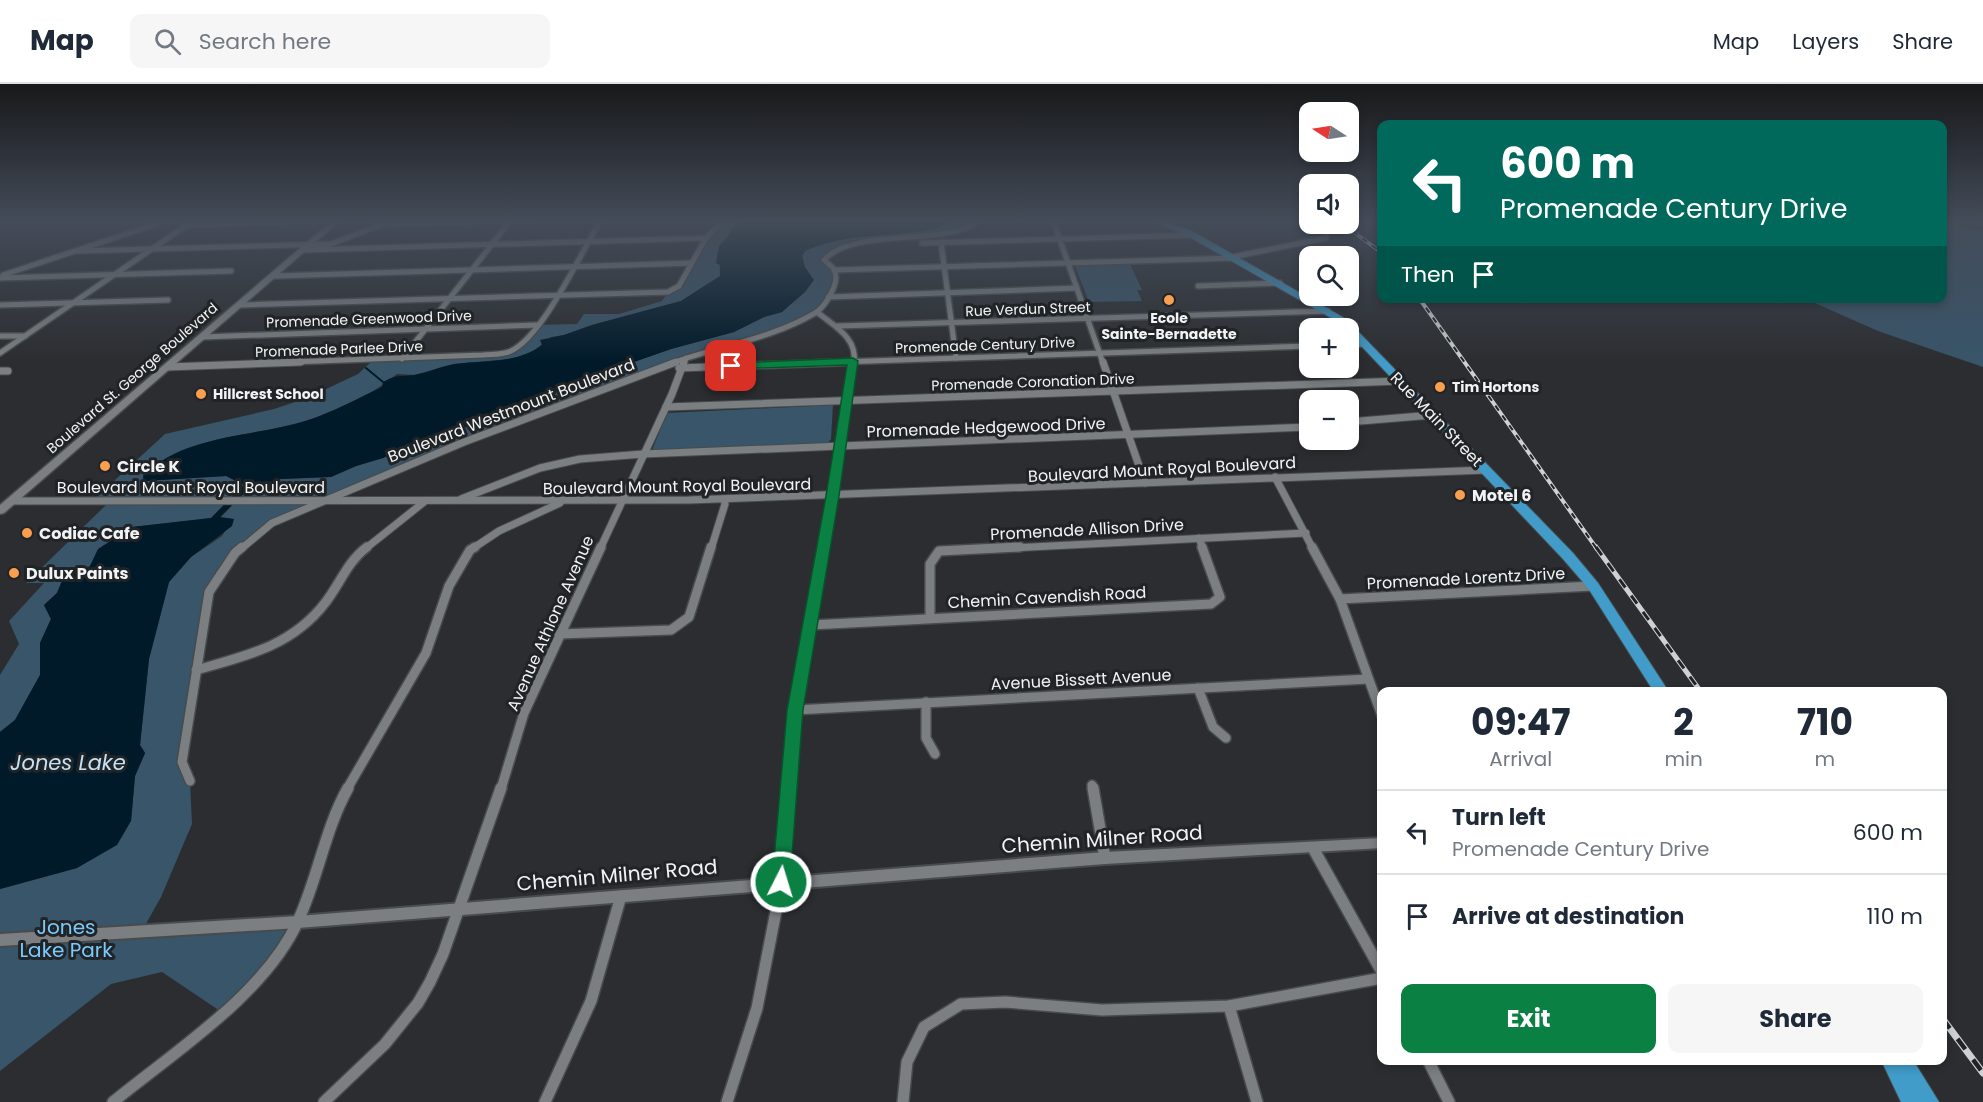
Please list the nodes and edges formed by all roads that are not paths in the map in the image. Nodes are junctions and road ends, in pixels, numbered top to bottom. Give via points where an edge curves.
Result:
1 (572, 267) edge
2 (943, 267) edge
3 (27, 268) edge
4 (125, 268) edge
5 (284, 268) edge
6 (473, 268) edge
7 (555, 268) edge
8 (689, 268) edge
9 (832, 268) edge
10 (925, 268) edge
11 (1070, 268) edge
12 (1252, 268) edge
13 (471, 270) junction
14 (834, 270) junction
15 (231, 271) dead end
16 (115, 274) junction
17 (274, 276) junction
18 (0, 277) edge
19 (1280, 284) junction
20 (1198, 286) dead end
21 (1077, 288) junction
22 (946, 293) junction
23 (556, 294) junction
24 (828, 297) junction
25 (450, 298) junction
26 (168, 300) dead end
27 (72, 303) junction
28 (0, 305) edge
29 (240, 305) junction
30 (817, 312) junction
31 (1328, 312) junction
32 (1088, 319) junction
33 (951, 324) junction
34 (537, 325) junction
35 (837, 326) junction
36 (425, 329) junction
37 (0, 336) edge
38 (26, 336) junction
39 (202, 338) junction
40 (1359, 344) edge
41 (1365, 344) junction
42 (1299, 346) edge
43 (0, 353) edge
44 (1100, 353) junction
45 (402, 358) junction
46 (686, 358) junction
47 (956, 358) junction
48 (853, 361) junction
49 (168, 367) junction
50 (661, 368) junction
51 (683, 368) junction
52 (1401, 381) junction
53 (1113, 391) junction
54 (847, 402) junction
55 (666, 407) junction
56 (1434, 415) junction
57 (1359, 421) edge
58 (1299, 427) edge
59 (1128, 435) junction
60 (840, 447) junction
61 (643, 454) junction
62 (1486, 470) junction
63 (1275, 477) junction
64 (1145, 483) junction
65 (832, 496) junction
66 (724, 499) junction
67 (322, 500) junction
68 (12, 501) junction
69 (455, 501) junction
70 (622, 501) junction
71 (424, 502) junction
72 (564, 502) junction
73 (0, 511) edge
74 (1306, 533) junction
75 (1198, 538) junction
76 (1593, 586) junction
77 (1340, 599) junction
78 (930, 618) junction
79 (811, 625) junction
80 (559, 634) junction
81 (196, 670) junction
82 (1368, 679) junction
83 (1659, 687) edge
84 (1198, 688) junction
85 (926, 702) junction
86 (1377, 703) edge
87 (795, 710) junction
88 (1226, 738) dead end
89 (935, 754) dead end
90 (190, 781) dead end
91 (1092, 785) dead end
92 (1377, 843) edge
93 (1313, 848) junction
94 (1105, 858) junction
95 (781, 882) junction
96 (621, 896) junction
97 (459, 908) junction
98 (298, 922) junction
99 (0, 940) edge
100 (1377, 963) edge
101 (1377, 979) edge
102 (1229, 1006) junction
103 (1430, 1065) edge
104 (1893, 1065) edge
105 (1903, 1065) edge
106 (113, 1102) edge
107 (324, 1102) edge
108 (545, 1102) edge
109 (727, 1102) edge
110 (903, 1102) edge
111 (1257, 1102) edge
112 (1449, 1102) edge
113 (1912, 1102) edge
114 (1928, 1102) edge

1 - 23 street
2 - 22 street
3 - 18 street
4 - 16 street
5 - 17 main road, Boulevard St. George Boulevard
6 - 13 street
7 - 13 street
8 - 23 street via 679,286 668,292
9 - 14 street, Boulevard Westmount Boulevard
10 - 14 street
11 - 21 street
12 - 19 main road, Rue Main Street
13 - 17 street
13 - 25 street
14 - 24 street, Boulevard Westmount Boulevard via 836,280
15 - 16 street
16 - 18 street
16 - 27 street
17 - 29 main road, Boulevard St. George Boulevard
19 - 20 street
19 - 31 main road, Rue Main Street
21 - 22 street
21 - 32 street
22 - 24 street
22 - 33 street
23 - 25 street
23 - 34 street
24 - 30 street, Boulevard Westmount Boulevard
25 - 29 street
25 - 36 street
26 - 27 street
27 - 28 street
27 - 38 street
29 - 39 main road, Boulevard St. George Boulevard
30 - 35 street
30 - 46 street, Boulevard Westmount Boulevard via 779,330
31 - 32 street, Rue Verdun Street
31 - 41 main road, Rue Main Street via 1343,321
32 - 33 street, Rue Verdun Street
32 - 44 street
33 - 35 street, Rue Verdun Street
33 - 47 street
34 - 36 street, Promenade Greenwood Drive
34 - 45 street, Promenade Parlee Drive via 532,335 510,351
35 - 48 street via 850,339
36 - 39 street, Promenade Greenwood Drive
36 - 45 street
37 - 38 street
38 - 43 street
39 - 49 main road, Boulevard St. George Boulevard
40 - 41 street
41 - 52 main road, Rue Main Street
42 - 44 street, Promenade Century Drive
44 - 47 street, Promenade Century Drive
44 - 53 street
45 - 49 street, Promenade Parlee Drive
46 - 50 street, Boulevard Westmount Boulevard
46 - 51 street, Avenue Athlone Avenue
47 - 48 street, Promenade Century Drive
48 - 51 street, Promenade Century Drive
48 - 54 street
49 - 68 main road, Boulevard St. George Boulevard
50 - 51 street, Promenade Century Drive
50 - 67 street, Boulevard Westmount Boulevard
51 - 55 street, Avenue Athlone Avenue
52 - 53 street, Promenade Coronation Drive
52 - 56 main road, Rue Main Street
53 - 54 street, Promenade Coronation Drive
53 - 59 street
54 - 55 street, Promenade Coronation Drive
54 - 60 street
55 - 61 street, Avenue Athlone Avenue
56 - 57 street
56 - 62 main road, Rue Main Street
58 - 59 street, Promenade Hedgewood Drive
59 - 60 street, Promenade Hedgewood Drive
59 - 64 street
60 - 61 street, Promenade Hedgewood Drive
60 - 65 street
61 - 69 street, Promenade Hedgewood Drive via 580,459 540,468
61 - 70 street, Avenue Athlone Avenue
62 - 63 street, Boulevard Mount Royal Boulevard
62 - 76 main road, Rue Main Street
63 - 64 street, Boulevard Mount Royal Boulevard
63 - 74 street
64 - 65 street, Boulevard Mount Royal Boulevard
65 - 66 street, Boulevard Mount Royal Boulevard
65 - 79 street
66 - 70 street, Boulevard Mount Royal Boulevard
66 - 80 street via 689,616 671,630
67 - 68 street, Boulevard Mount Royal Boulevard
67 - 71 street, Boulevard Mount Royal Boulevard
67 - 81 street, Boulevard Westmount Boulevard via 272,523 235,554 209,592
68 - 73 main road, Boulevard St. George Boulevard
69 - 71 street, Boulevard Mount Royal Boulevard
69 - 72 street, Boulevard Mount Royal Boulevard
70 - 72 street, Boulevard Mount Royal Boulevard
70 - 80 street, Avenue Athlone Avenue
71 - 81 street via 354,557 326,602 303,627 262,651
72 - 98 street via 499,531 470,550 449,586 426,653 343,797
74 - 75 street, Promenade Allison Drive
74 - 77 street
75 - 78 street, Promenade Allison Drive via 939,551 930,564
75 - 78 street, Chemin Cavendish Road via 1220,597 1210,604
76 - 77 street, Promenade Lorentz Drive
76 - 83 main road, Rue Main Street
77 - 82 street
78 - 79 street, Chemin Cavendish Road
79 - 87 street
80 - 97 street, Avenue Athlone Avenue via 524,713
81 - 90 street, Boulevard Westmount Boulevard via 182,762
82 - 84 street, Avenue Bissett Avenue
82 - 86 street
84 - 85 street, Avenue Bissett Avenue
84 - 88 street via 1213,727
85 - 87 street, Avenue Bissett Avenue
85 - 89 street via 926,738
87 - 95 street
91 - 94 street
92 - 93 street, Chemin Milner Road
93 - 94 street, Chemin Milner Road
93 - 100 street
94 - 95 street, Chemin Milner Road
95 - 96 street, Chemin Milner Road
95 - 109 street via 757,1008
96 - 97 street, Chemin Milner Road
96 - 108 street via 591,1001
97 - 98 street, Chemin Milner Road
97 - 107 street via 443,954 418,1003 385,1044
98 - 99 street, Chemin Milner Road
98 - 106 street via 265,974
101 - 102 street
102 - 110 street via 1102,1010 1005,1002 961,1004 924,1026 907,1062
102 - 111 street
103 - 112 street
104 - 113 main road
105 - 114 main road

